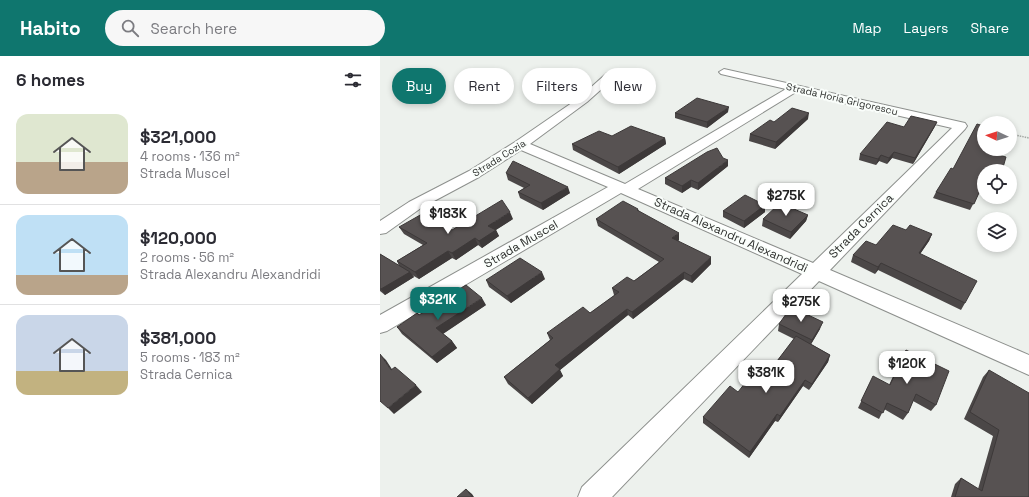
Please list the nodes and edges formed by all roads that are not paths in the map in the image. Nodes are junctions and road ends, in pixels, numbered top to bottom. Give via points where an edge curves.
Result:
1 (724, 72) dead end
2 (600, 85) edge
3 (795, 88) junction
4 (961, 126) joint
5 (520, 145) junction
6 (624, 188) junction
7 (380, 229) edge
8 (815, 272) junction
9 (380, 325) edge
10 (1029, 364) edge
11 (592, 497) edge

1 - 3 street, Strada Horia Grigorescu
2 - 5 street, Strada Cozia
3 - 4 street, Strada Horia Grigorescu
3 - 6 street, Strada Muscel
4 - 8 street, Strada Cernica
5 - 6 street, Strada Alexandru Alexandridi
5 - 7 street, Strada Cozia via 474,174 416,205
6 - 8 street, Strada Alexandru Alexandridi
6 - 9 street, Strada Muscel
8 - 10 street, Strada Alexandru Alexandridi
8 - 11 street, Strada Cernica

